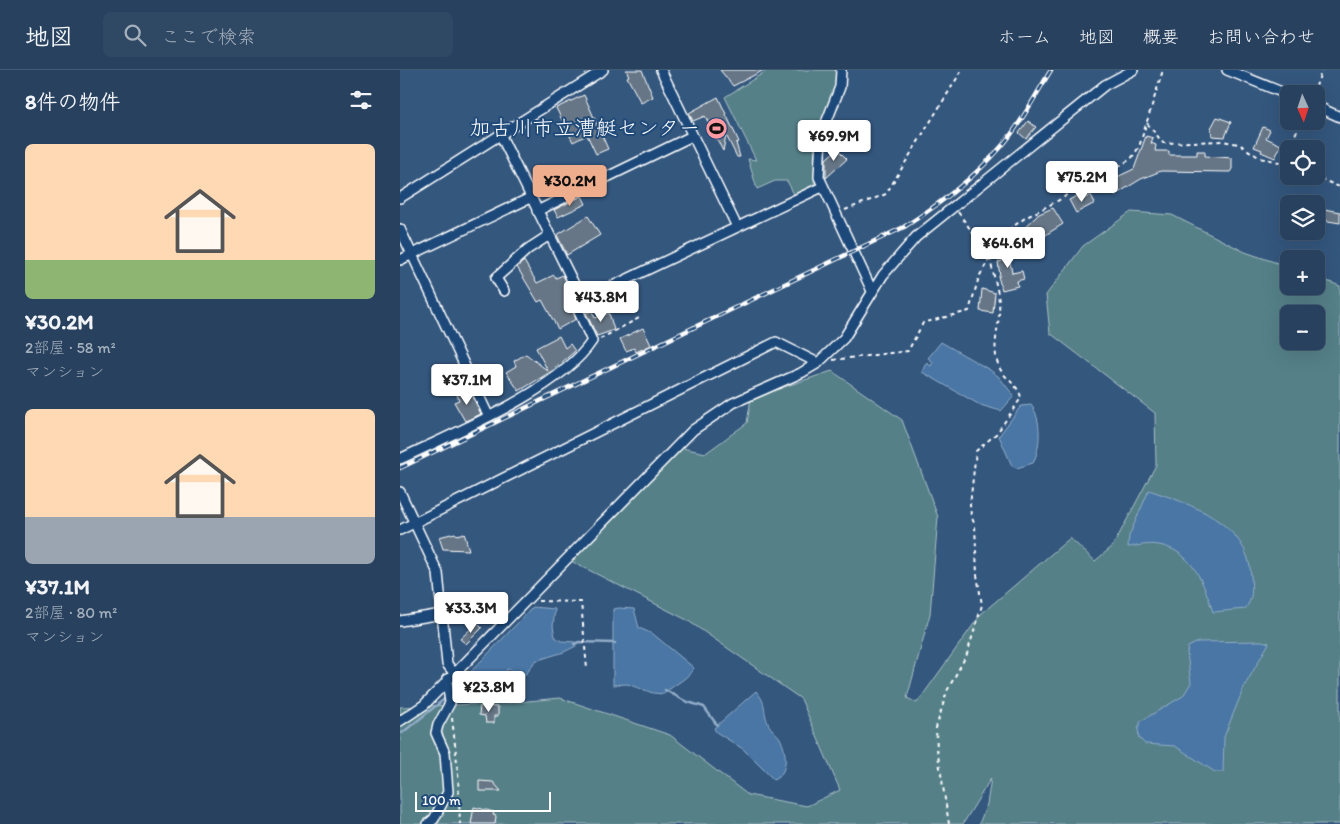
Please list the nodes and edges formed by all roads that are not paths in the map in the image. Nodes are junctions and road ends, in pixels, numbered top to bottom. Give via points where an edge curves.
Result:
1 (603, 70) edge
2 (661, 70) edge
3 (841, 70) edge
4 (1133, 70) edge
5 (1227, 70) edge
6 (1280, 91) edge
7 (1325, 110) edge
8 (1340, 117) edge
9 (501, 136) junction
10 (692, 136) junction
11 (822, 187) junction
12 (400, 198) edge
13 (530, 198) junction
14 (537, 211) junction
15 (737, 227) junction
16 (400, 229) edge
17 (548, 236) junction
18 (411, 255) junction
19 (400, 260) edge
20 (504, 291) dead end
21 (872, 291) junction
22 (579, 302) junction
23 (822, 360) junction
24 (488, 416) junction
25 (400, 459) edge
26 (400, 492) edge
27 (415, 521) junction
28 (400, 530) edge
29 (442, 614) junction
30 (400, 622) edge
31 (450, 676) junction
32 (400, 721) edge
33 (428, 824) edge

1 - 9 street
2 - 10 street
3 - 11 street via 840,87 821,136 819,177
4 - 21 street via 1105,85 916,237
5 - 6 street
7 - 8 street
9 - 12 street
9 - 13 street
10 - 14 street
10 - 15 street
11 - 15 street
11 - 21 street
13 - 14 street
13 - 18 street
14 - 17 street
15 - 22 street
16 - 18 street
17 - 20 street via 496,278
17 - 22 street via 574,284
18 - 19 street
18 - 24 street
21 - 23 street via 844,338
22 - 24 street via 579,312 592,341 575,362
23 - 27 street via 776,342
23 - 31 street via 801,373 733,403 693,430
24 - 25 street
26 - 27 street
27 - 28 street
27 - 29 street via 438,573
29 - 30 street
29 - 31 street
31 - 32 street via 424,705
31 - 33 street via 450,703 436,734 445,753 448,792

